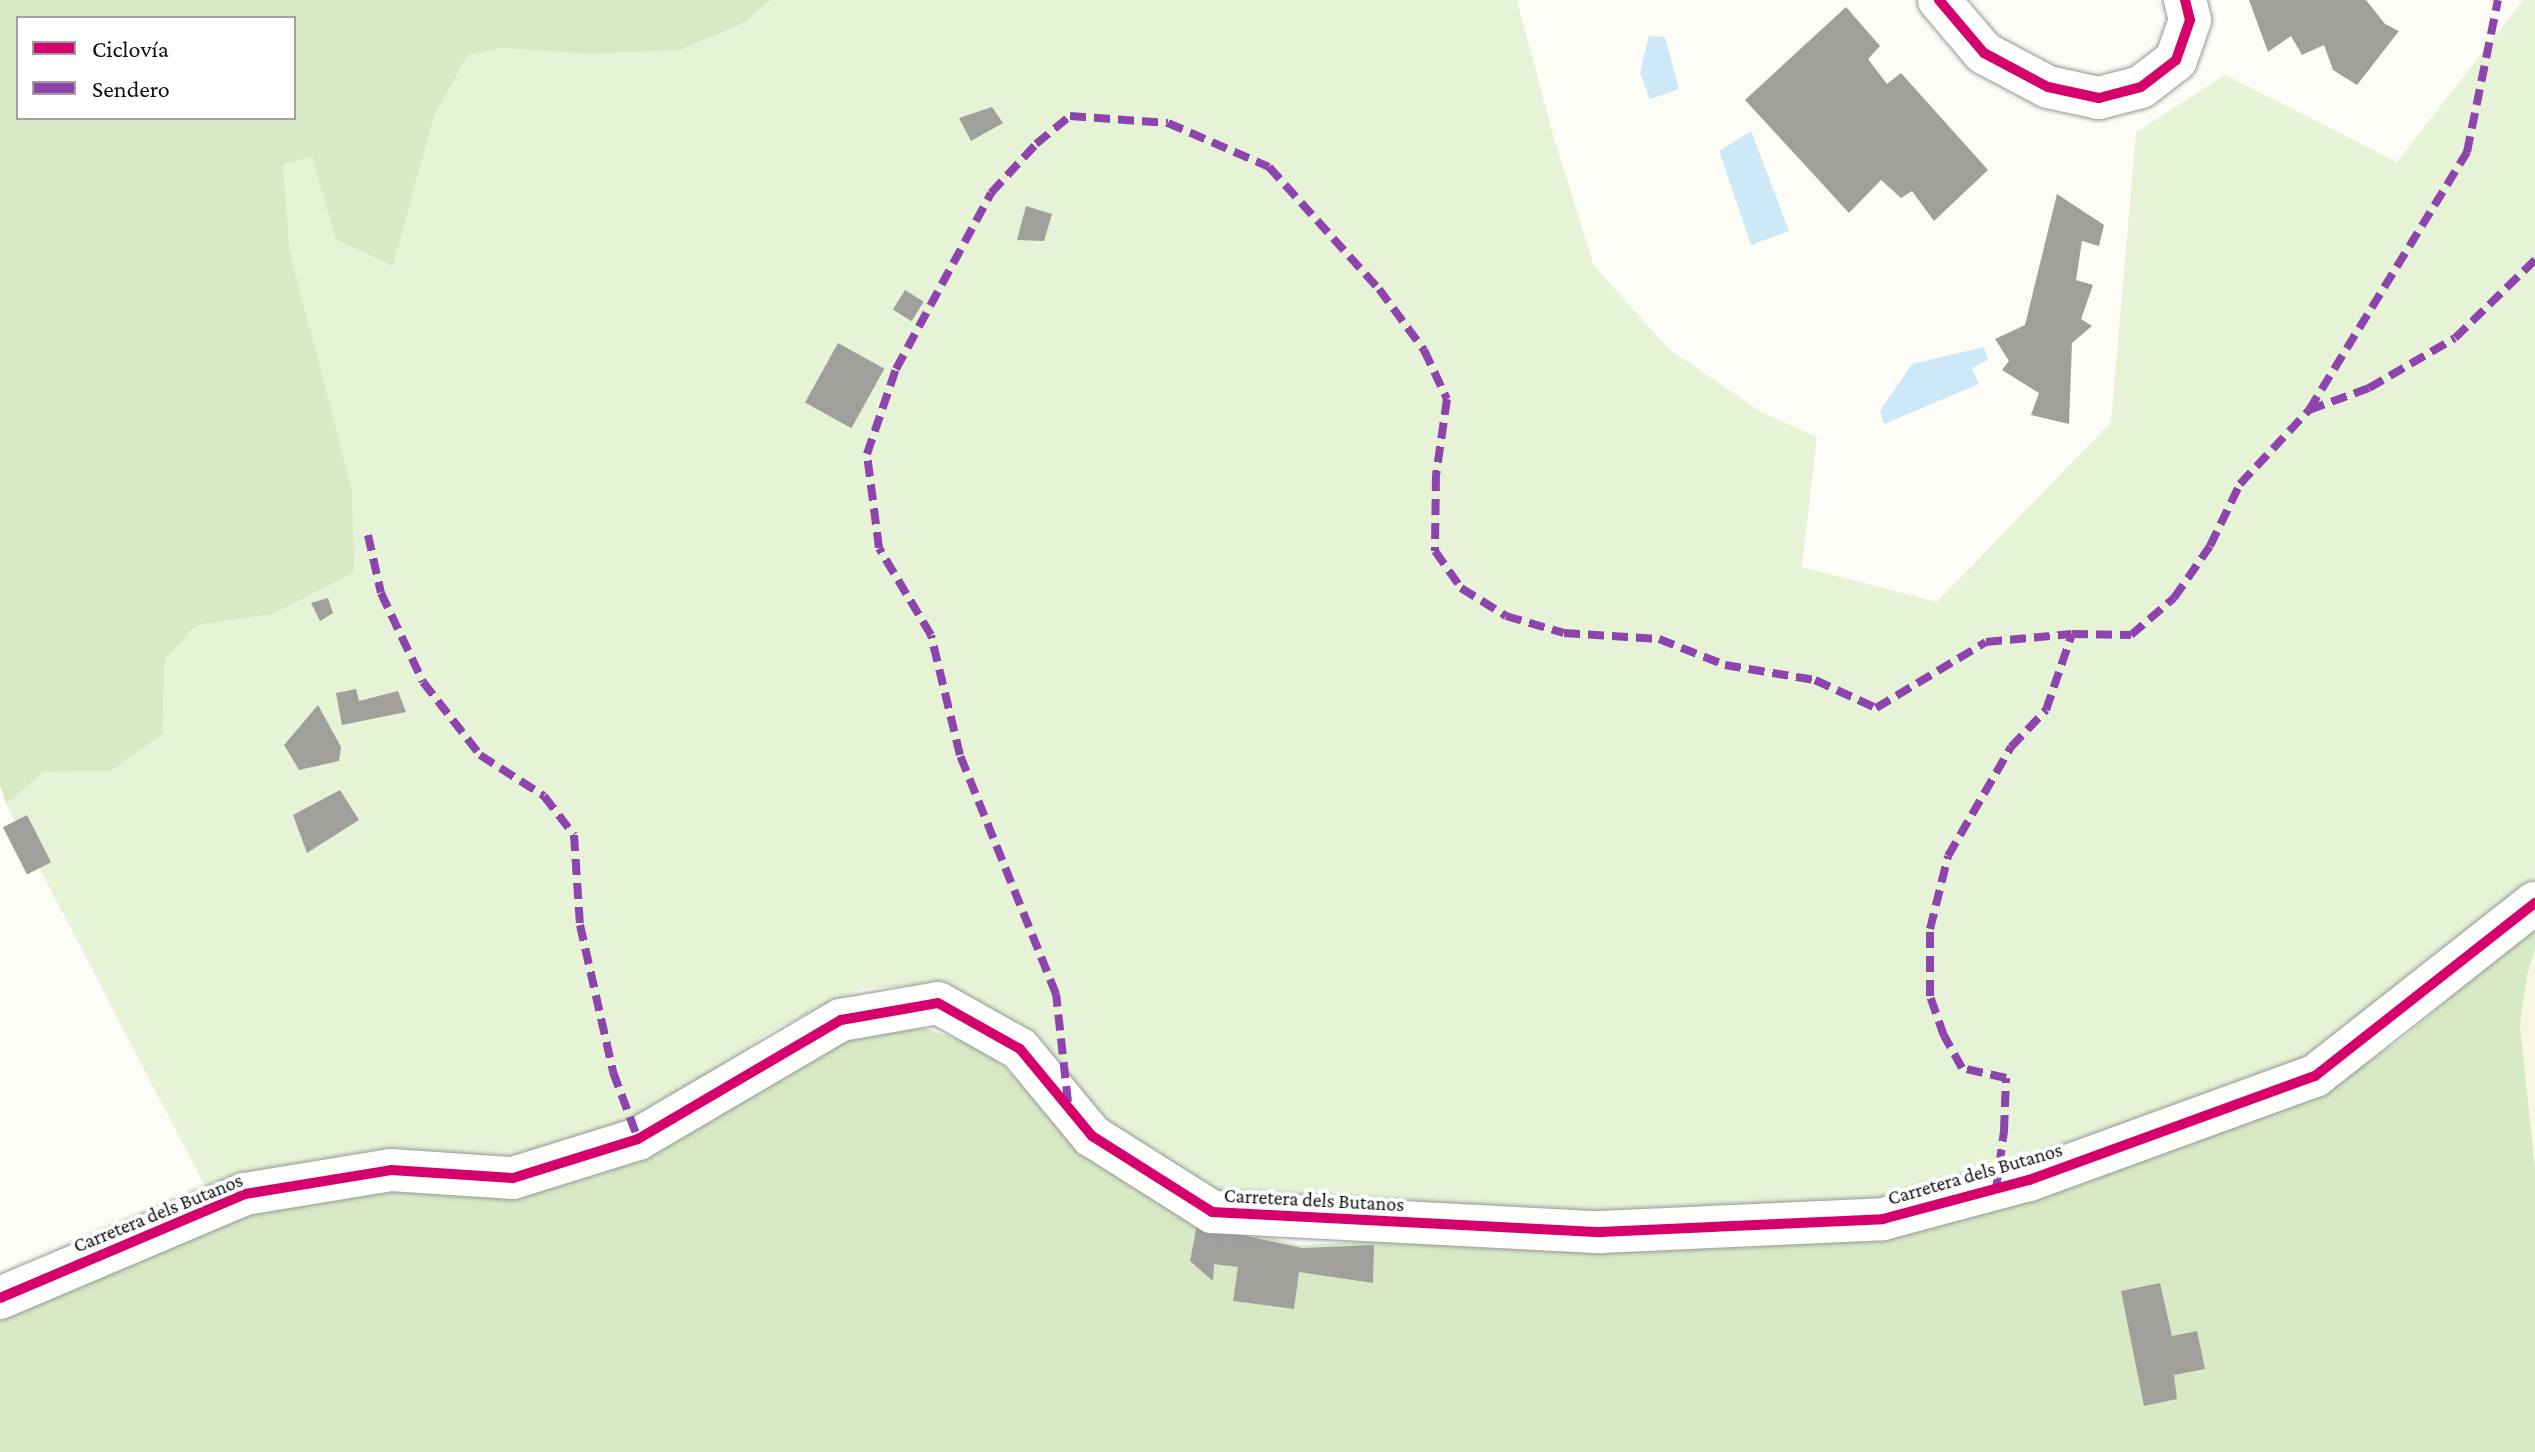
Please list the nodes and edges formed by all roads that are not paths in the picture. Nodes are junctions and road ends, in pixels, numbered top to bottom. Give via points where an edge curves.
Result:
1 (1939, 0) edge
2 (2185, 0) edge
3 (2535, 903) edge
4 (0, 1298) edge

1 - 2 street via 1984,53 2048,87 2099,98 2141,87 2176,60 2190,20
3 - 4 street, Carretera dels Butanos via 2315,1076 2029,1180 1883,1219 1600,1232 1212,1212 1092,1136 1020,1049 938,1003 841,1020 638,1139 513,1178 391,1170 245,1194

